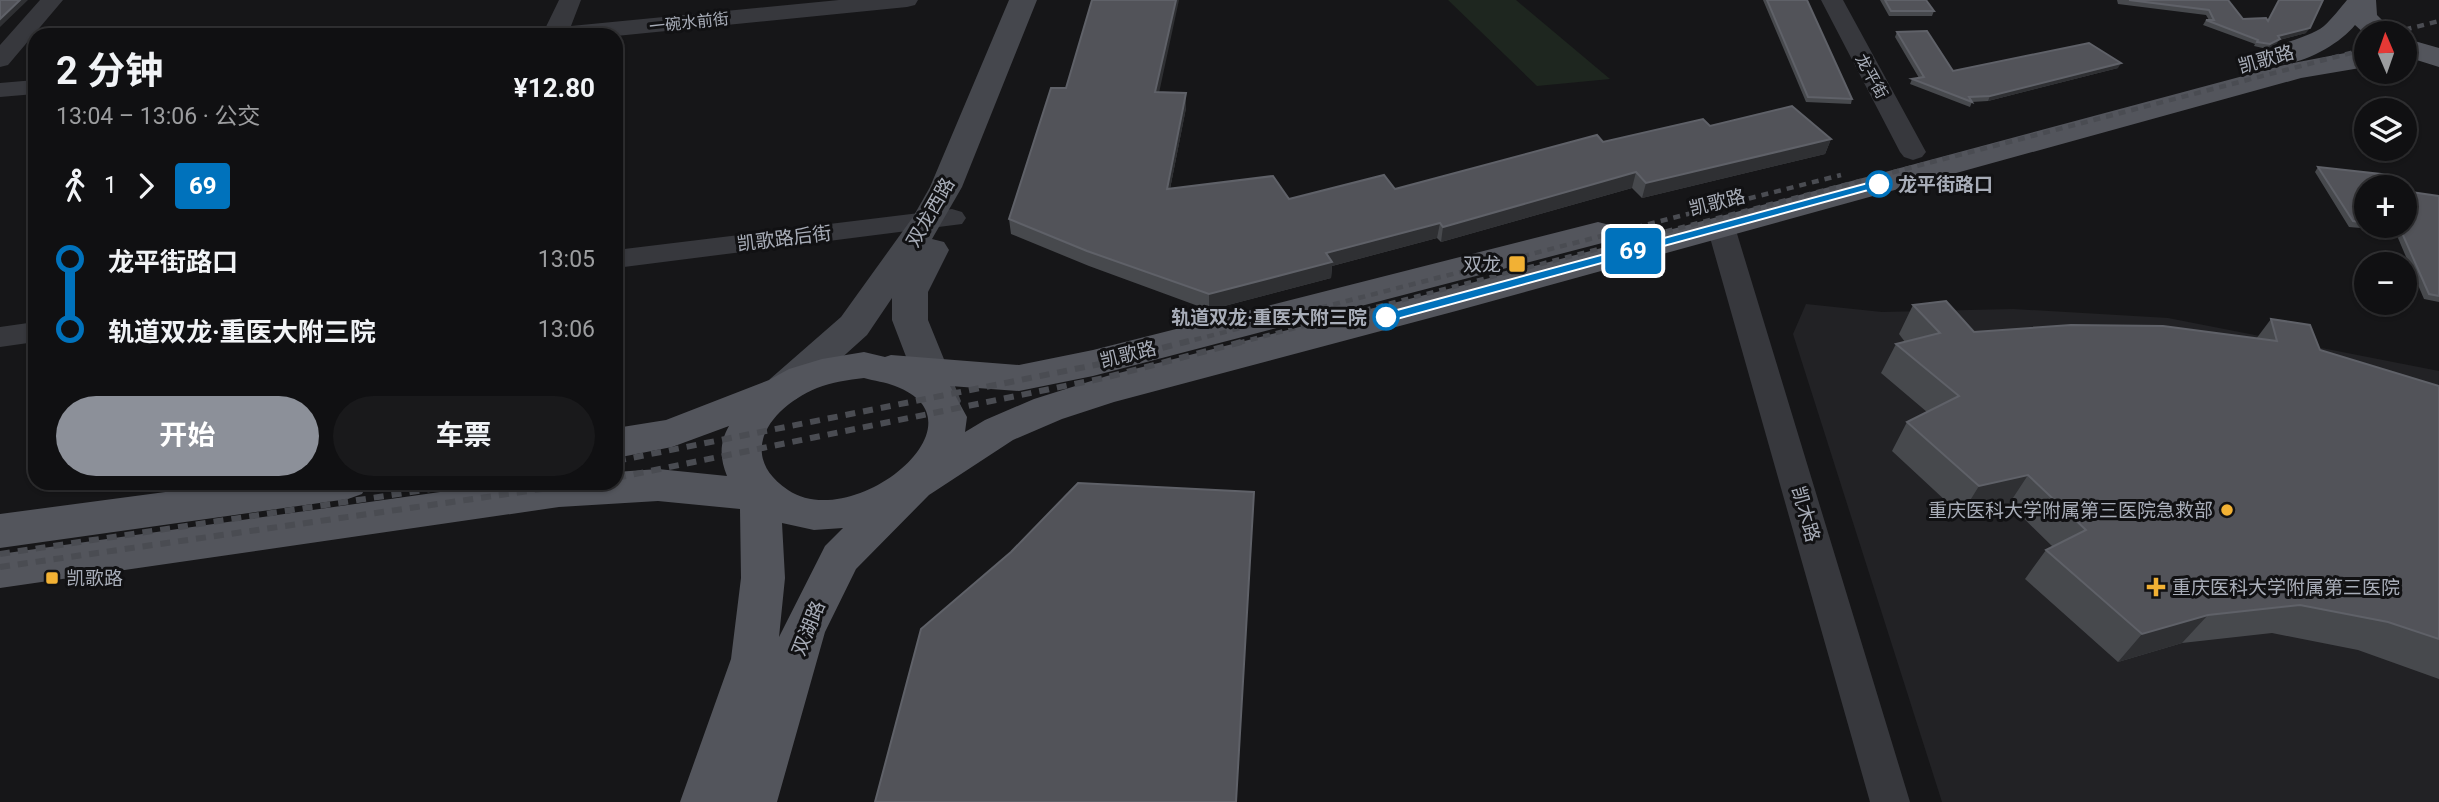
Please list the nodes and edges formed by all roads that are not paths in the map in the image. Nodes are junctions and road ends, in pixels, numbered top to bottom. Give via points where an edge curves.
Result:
1 (52, 0) edge
2 (570, 0) edge
3 (907, 0) edge
4 (1023, 0) edge
5 (1041, 0) edge
6 (1832, 0) edge
7 (2361, 0) edge
8 (2366, 21) edge
9 (558, 28) edge
10 (623, 28) edge
11 (2417, 51) edge
12 (2417, 57) edge
13 (2439, 59) edge
14 (0, 60) edge
15 (2354, 60) edge
16 (28, 88) edge
17 (0, 90) edge
18 (1913, 152) junction
19 (940, 219) junction
20 (1721, 227) junction
21 (623, 258) edge
22 (28, 333) edge
23 (0, 337) edge
24 (936, 386) junction
25 (783, 389) junction
26 (623, 442) edge
27 (915, 484) junction
28 (623, 487) edge
29 (297, 490) edge
30 (576, 490) edge
31 (761, 495) junction
32 (0, 531) edge
33 (0, 571) edge
34 (705, 802) edge
35 (752, 802) edge
36 (1890, 802) edge

1 - 14 street
2 - 9 street
3 - 10 street, 一碗水前街
4 - 19 main road, 双龙西路 via 946,187
5 - 19 main road, 双龙西路 via 968,190
6 - 18 street, 龙平街
7 - 8 main road via 2360,12
7 - 18 main road, 凯歌路 via 2334,32 2310,46
11 - 13 main road
12 - 13 main road
15 - 20 main road, 凯歌路 via 2298,70
16 - 17 street
18 - 24 main road, 凯歌路 via 1093,363 1019,378
19 - 21 street, 凯歌路后街
19 - 24 main road, 双龙西路 via 910,292 910,320
19 - 25 main road, 双龙西路 via 854,326
20 - 27 main road, 凯歌路 via 1107,390 999,430
20 - 36 street, 凯木路
22 - 23 street
24 - 25 main road via 891,368 864,365 835,368
24 - 27 main road via 948,421 946,443 935,464
25 - 26 main road via 672,433
25 - 31 main road via 760,408 746,430 740,454 745,476
27 - 31 main road via 887,502 817,515 785,509
27 - 35 main road, 双湖路 via 840,558 803,632
28 - 31 main road via 658,485
29 - 32 main road
30 - 33 main road
31 - 34 main road via 763,578 754,659

